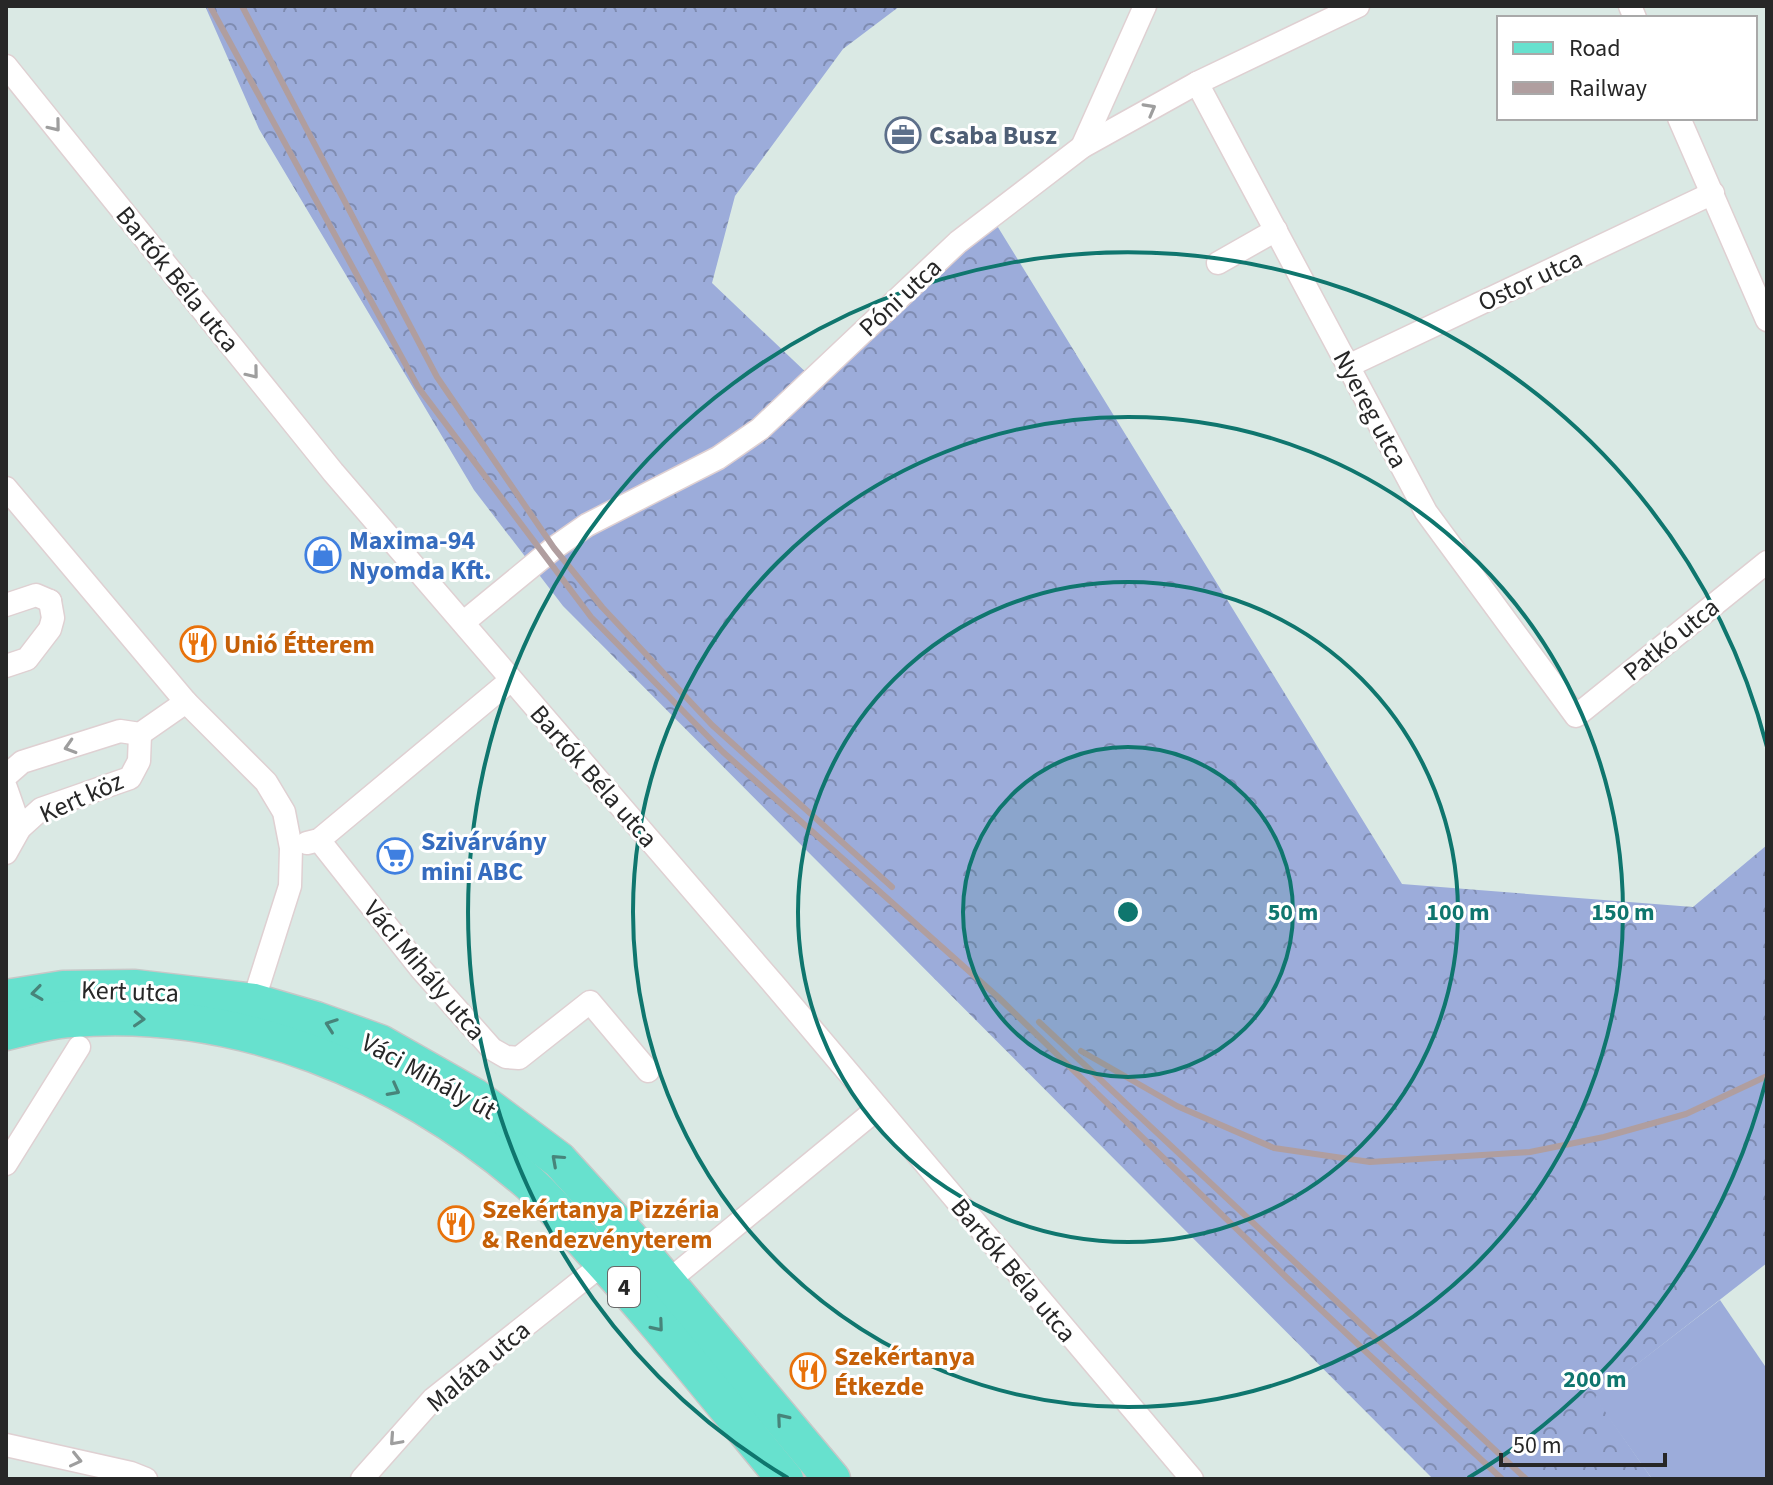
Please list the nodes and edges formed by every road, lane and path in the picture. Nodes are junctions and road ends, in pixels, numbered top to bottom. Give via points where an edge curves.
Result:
1 (1145, 6) edge
2 (1358, 6) edge
3 (6, 66) edge
4 (1197, 83) junction
5 (1680, 120) edge
6 (1082, 147) junction
7 (1713, 193) junction
8 (1276, 230) junction
9 (1218, 263) dead end
10 (1767, 320) edge
11 (1348, 366) junction
12 (6, 488) edge
13 (1767, 562) edge
14 (81, 577) junction
15 (50, 601) junction
16 (6, 605) edge
17 (464, 622) junction
18 (6, 666) edge
19 (511, 680) junction
20 (186, 702) junction
21 (1576, 716) joint
22 (140, 734) junction
23 (6, 776) edge
24 (6, 788) edge
25 (20, 828) junction
26 (319, 840) junction
27 (291, 848) junction
28 (6, 853) edge
29 (6, 998) edge
30 (248, 1017) junction
31 (6, 1032) edge
32 (79, 1047) dead end
33 (648, 1071) dead end
34 (877, 1109) junction
35 (6, 1164) edge
36 (604, 1263) junction
37 (667, 1282) junction
38 (6, 1445) edge
39 (146, 1479) edge
40 (362, 1479) edge
41 (785, 1479) edge
42 (832, 1479) edge
43 (1192, 1479) edge

1 - 6 street
2 - 4 street, Póni utca
3 -> 17 street, Bartók Béla utca via 333,472
6 -> 4 street, Póni utca
4 - 8 street, Nyereg utca
5 - 7 street
6 - 17 street, Póni utca via 958,242 760,429 718,458 587,525
7 - 10 street
7 - 11 street, Ostor utca
8 - 9 street
8 - 11 street, Nyereg utca
11 - 21 street, Nyereg utca via 1426,512
12 - 14 street
13 - 21 street, Patkó utca
14 - 15 street
14 - 20 street
15 - 16 street via 36,595
15 - 18 street via 50,629 27,659
17 - 19 street, Bartók Béla utca
19 - 26 street
19 - 34 street, Bartók Béla utca
20 - 22 street
20 - 27 street via 266,782 284,812
22 -> 23 street, Kert köz via 120,731 22,762
22 - 25 street, Kert köz via 139,761 130,778 41,809
24 - 25 street
25 - 28 street, Kert köz
26 - 27 street
26 - 33 street, Váci Mihály utca via 492,1049 519,1058 590,1002
27 - 30 street via 290,886
30 -> 29 main road, Kert utca / 4 via 135,988 63,989
31 -> 30 main road, Kert utca / 4 via 70,1019 206,1025
30 -> 36 main road, Váci Mihály út / 4 via 442,1116 529,1183
37 -> 30 main road, Váci Mihály út / 4 via 559,1160 475,1097 380,1043 316,1020
32 - 35 street
34 - 37 street
34 - 43 street, Bartók Béla utca
36 -> 40 street, Maláta utca via 433,1399
36 -> 41 main road, Váci Mihály út / 4
42 -> 37 main road, Váci Mihály út / 4
38 -> 39 street

